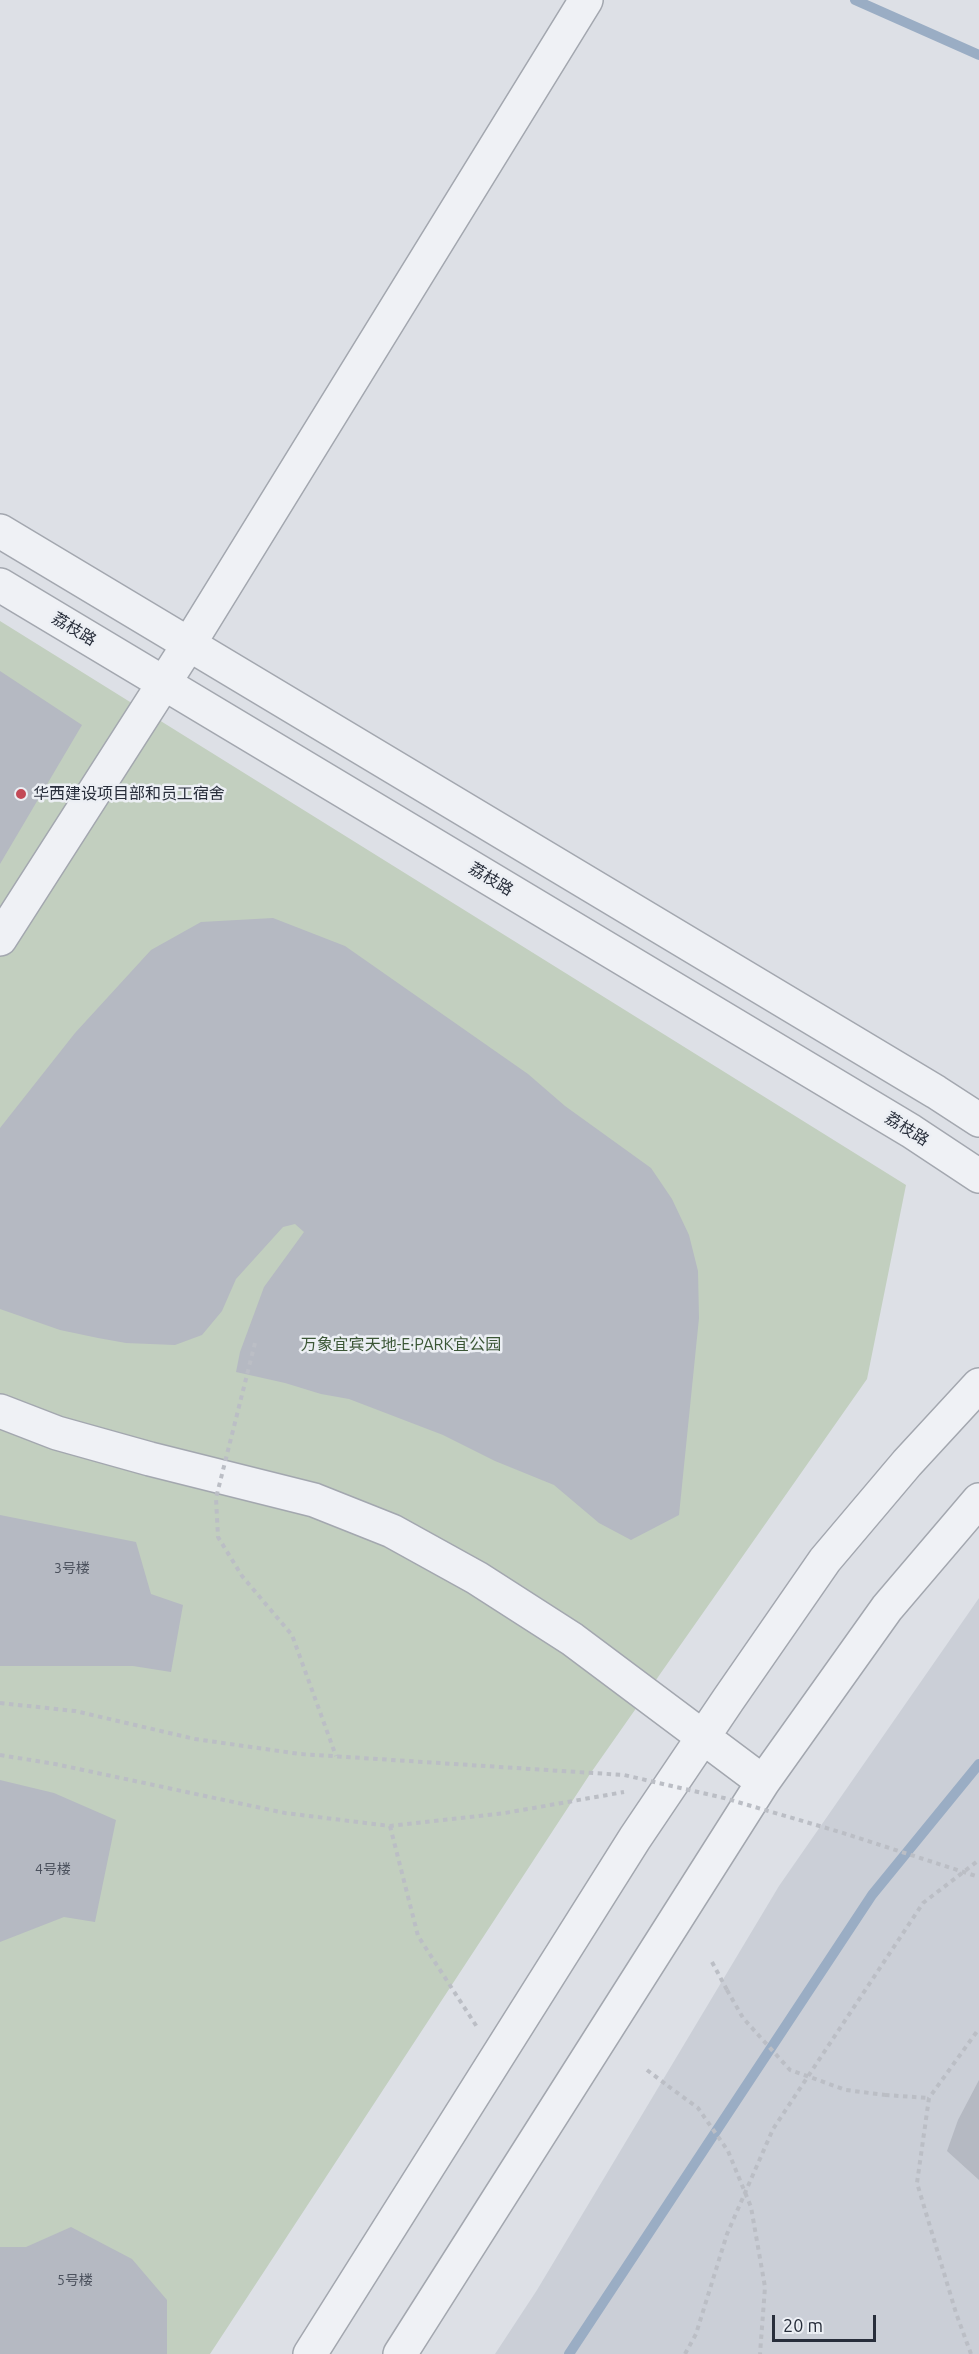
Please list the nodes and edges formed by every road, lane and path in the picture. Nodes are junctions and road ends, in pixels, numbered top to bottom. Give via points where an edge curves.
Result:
1 (586, 0) edge
2 (0, 531) edge
3 (0, 585) edge
4 (189, 644) junction
5 (164, 683) junction
6 (0, 939) edge
7 (979, 1120) edge
8 (979, 1176) edge
9 (255, 1344) dead end
10 (979, 1385) edge
11 (0, 1411) edge
12 (979, 1500) edge
13 (0, 1703) edge
14 (704, 1736) junction
15 (0, 1755) edge
16 (336, 1756) junction
17 (764, 1782) junction
18 (624, 1792) dead end
19 (390, 1826) junction
20 (979, 1860) edge
21 (979, 1877) edge
22 (712, 1962) dead end
23 (478, 2027) dead end
24 (978, 2030) edge
25 (647, 2070) dead end
26 (929, 2098) junction
27 (310, 2354) edge
28 (400, 2354) edge
29 (686, 2354) edge
30 (760, 2354) edge
31 (971, 2354) edge

1 - 4 street
2 - 4 street
3 - 5 street, 荔枝路
4 - 5 street
4 - 7 street
5 - 6 street
5 - 8 street, 荔枝路 via 911,1131
9 - 16 path, bridge via 216,1498 218,1537 242,1576 292,1635
10 - 14 street via 825,1560
11 - 14 street via 67,1436 314,1500 392,1532 477,1578 572,1639
12 - 17 street via 887,1608
13 - 16 path, bridge via 75,1711 195,1739
14 - 17 street
14 - 27 street via 635,1838
15 - 19 path via 285,1813
16 - 21 path, bridge via 624,1775 724,1798
17 - 28 street
18 - 19 path via 505,1813
19 - 23 path via 418,1936
20 - 29 path via 923,1903 773,2129 727,2234
22 - 26 path, bridge via 743,2018 790,2070 846,2090
24 - 26 path
25 - 30 path, bridge via 698,2108 728,2151 751,2207 765,2287
26 - 31 path via 918,2183

